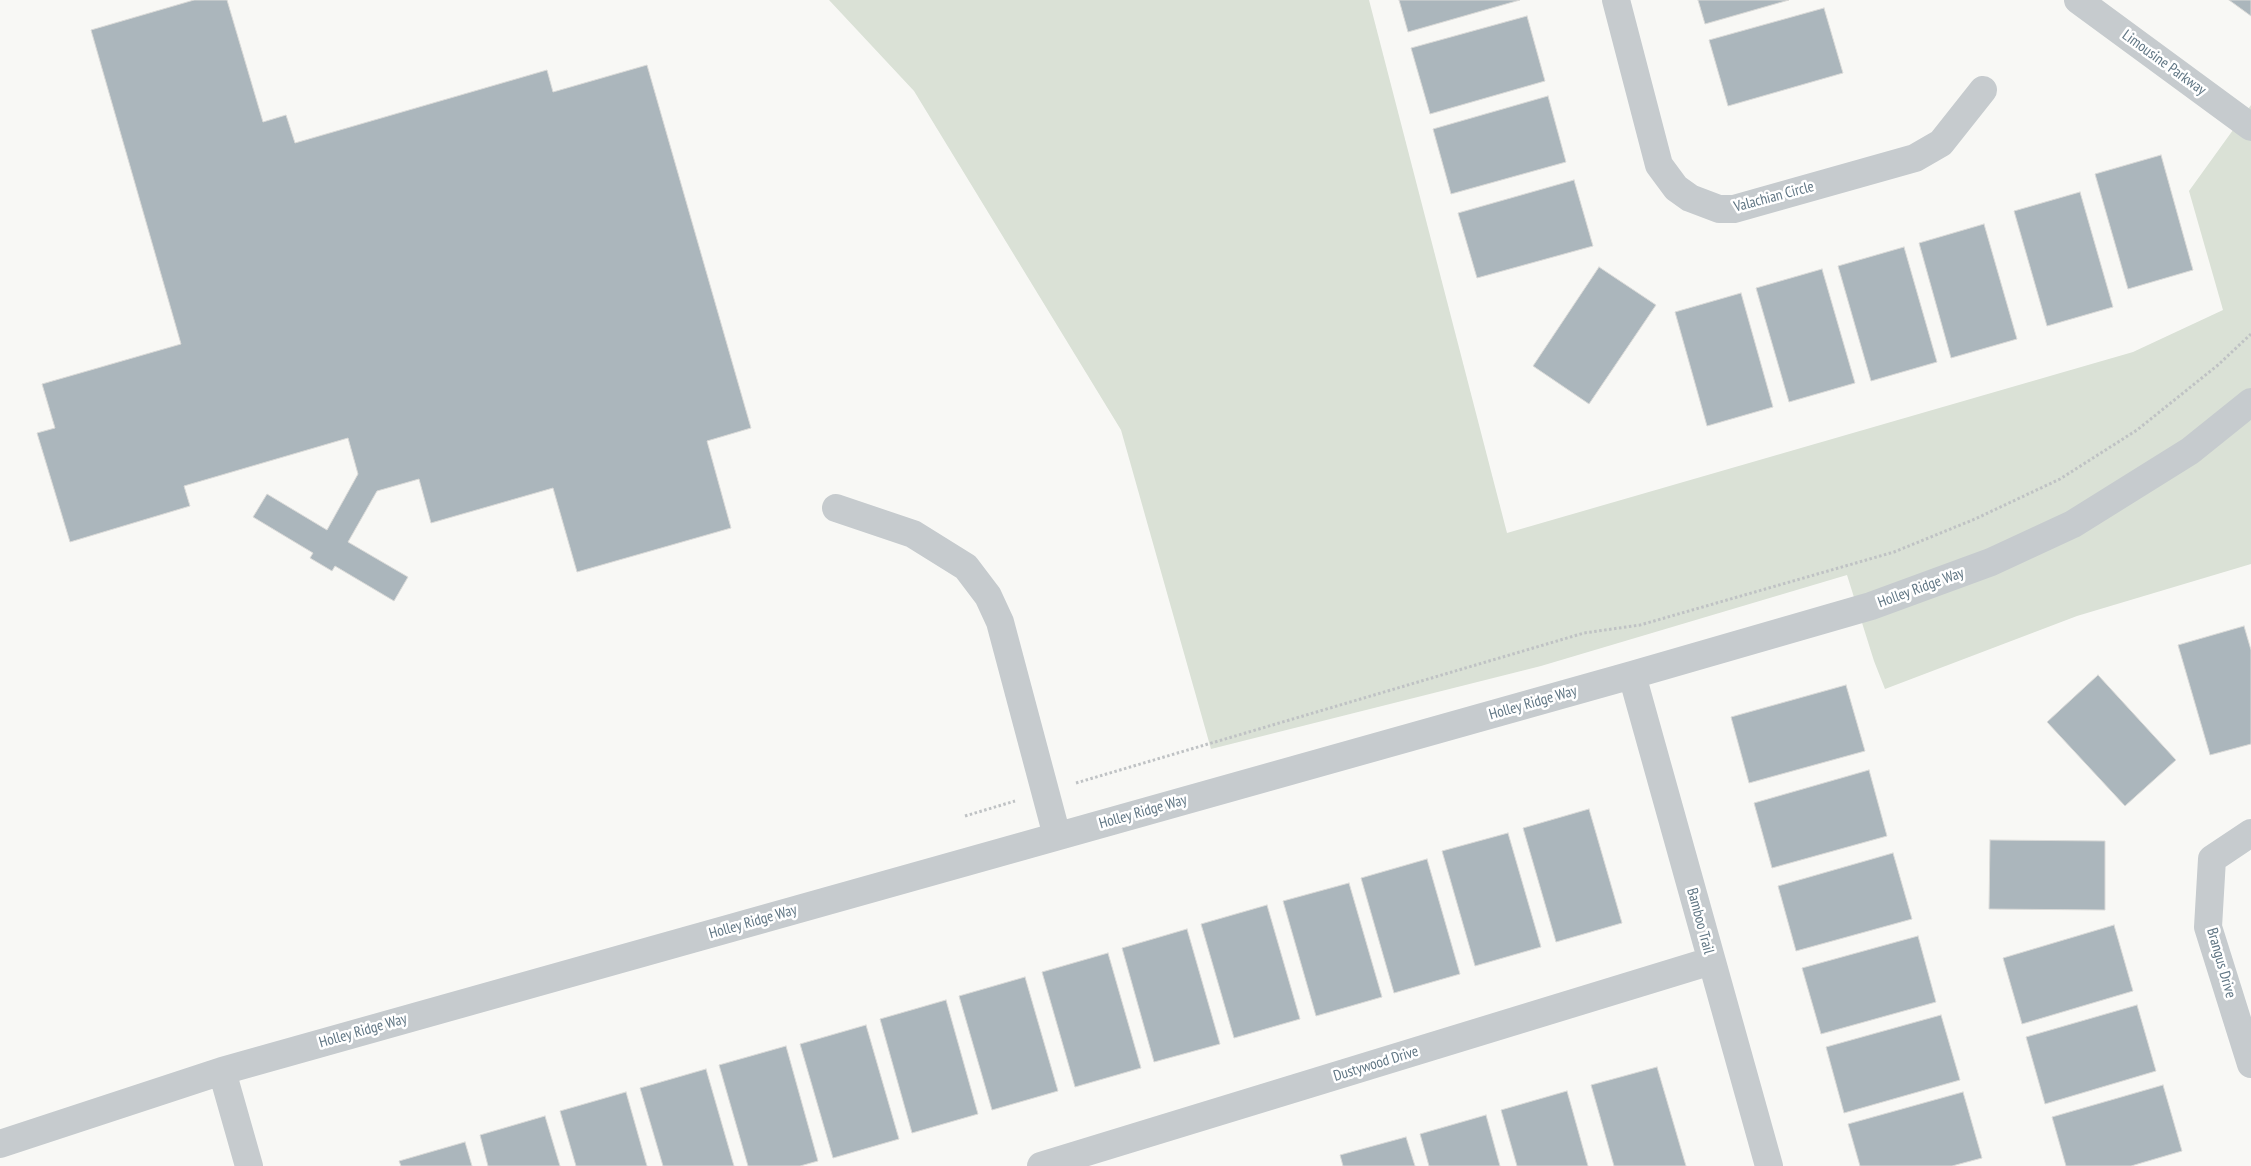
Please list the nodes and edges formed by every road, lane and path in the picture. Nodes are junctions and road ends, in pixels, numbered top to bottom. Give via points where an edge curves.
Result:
1 (1616, 0) edge
2 (2078, 0) edge
3 (1983, 90) dead end
4 (2251, 127) edge
5 (2251, 334) edge
6 (2251, 402) edge
7 (836, 508) dead end
8 (1632, 675) junction
9 (1045, 792) junction
10 (965, 816) dead end
11 (2251, 834) edge
12 (1057, 836) junction
13 (1711, 961) junction
14 (2251, 1064) edge
15 (222, 1071) junction
16 (0, 1144) edge
17 (249, 1166) edge
18 (1041, 1166) edge
19 (1769, 1166) edge

1 - 3 street, Valachian Circle via 1659,165 1666,177 1690,198 1719,209 1734,209 1915,158 1941,143
2 - 4 street, Limousine Parkway
5 - 9 path via 2137,430 2060,479 1894,552 1640,625 1584,633
6 - 8 street, Holley Ridge Way via 2190,451 2142,482 2073,524 1991,562 1872,606
7 - 9 street via 913,534 966,567 988,596 1000,622
8 - 12 street, Holley Ridge Way
8 - 13 street, Bamboo Trail
9 - 10 path
9 - 12 street
11 - 14 street, Brangus Drive via 2212,859 2208,927
12 - 15 street, Holley Ridge Way
13 - 18 street, Dustywood Drive
13 - 19 street, Bamboo Trail
15 - 16 street, Holley Ridge Way
15 - 17 street

